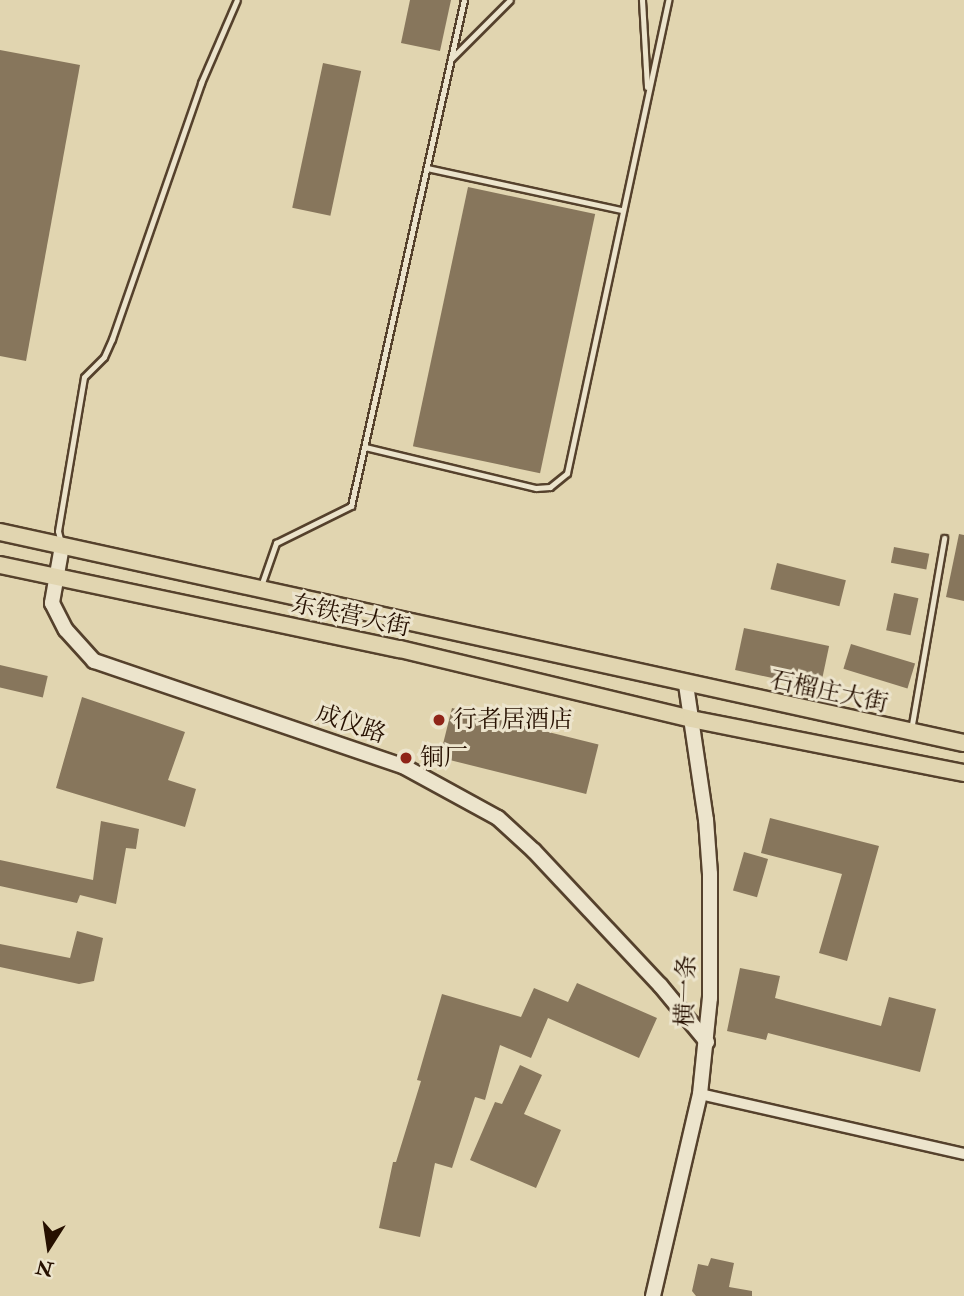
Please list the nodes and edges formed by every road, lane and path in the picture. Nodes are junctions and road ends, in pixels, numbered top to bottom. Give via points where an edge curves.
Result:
1 (237, 0) edge
2 (464, 0) edge
3 (510, 0) edge
4 (642, 0) edge
5 (668, 0) edge
6 (451, 59) junction
7 (647, 93) junction
8 (427, 168) junction
9 (622, 210) junction
10 (365, 447) junction
11 (0, 532) edge
12 (944, 538) dead end
13 (62, 546) junction
14 (0, 565) edge
15 (57, 579) junction
16 (260, 591) junction
17 (685, 684) junction
18 (691, 719) junction
19 (911, 733) junction
20 (964, 743) edge
21 (964, 774) edge
22 (707, 1042) junction
23 (700, 1094) junction
24 (964, 1154) edge
25 (653, 1296) edge

1 - 13 lane via 201,83 112,339 104,357 84,377 58,531
2 - 6 lane
3 - 6 lane
4 - 7 lane
5 - 7 lane
6 - 8 lane
7 - 9 lane
8 - 9 lane
8 - 10 lane
9 - 10 lane via 569,464 560,482 536,488
10 - 16 lane via 351,506 275,543
11 - 13 main road, 东铁营大街
12 - 19 lane
13 - 15 street, 成仪路
13 - 16 main road, 东铁营大街
14 - 15 main road, 东铁营大街
15 - 18 main road, 东铁营大街 via 400,649
15 - 22 street, 成仪路 via 52,603 58,617 94,661 403,766 498,818 642,966
16 - 17 main road, 东铁营大街
17 - 18 street, 横一条
17 - 19 main road, 石榴庄大街
18 - 21 main road
18 - 22 street, 横一条 via 710,874
19 - 20 main road, 石榴庄大街
22 - 23 street, 横一条
23 - 24 street
23 - 25 street, 横一条

